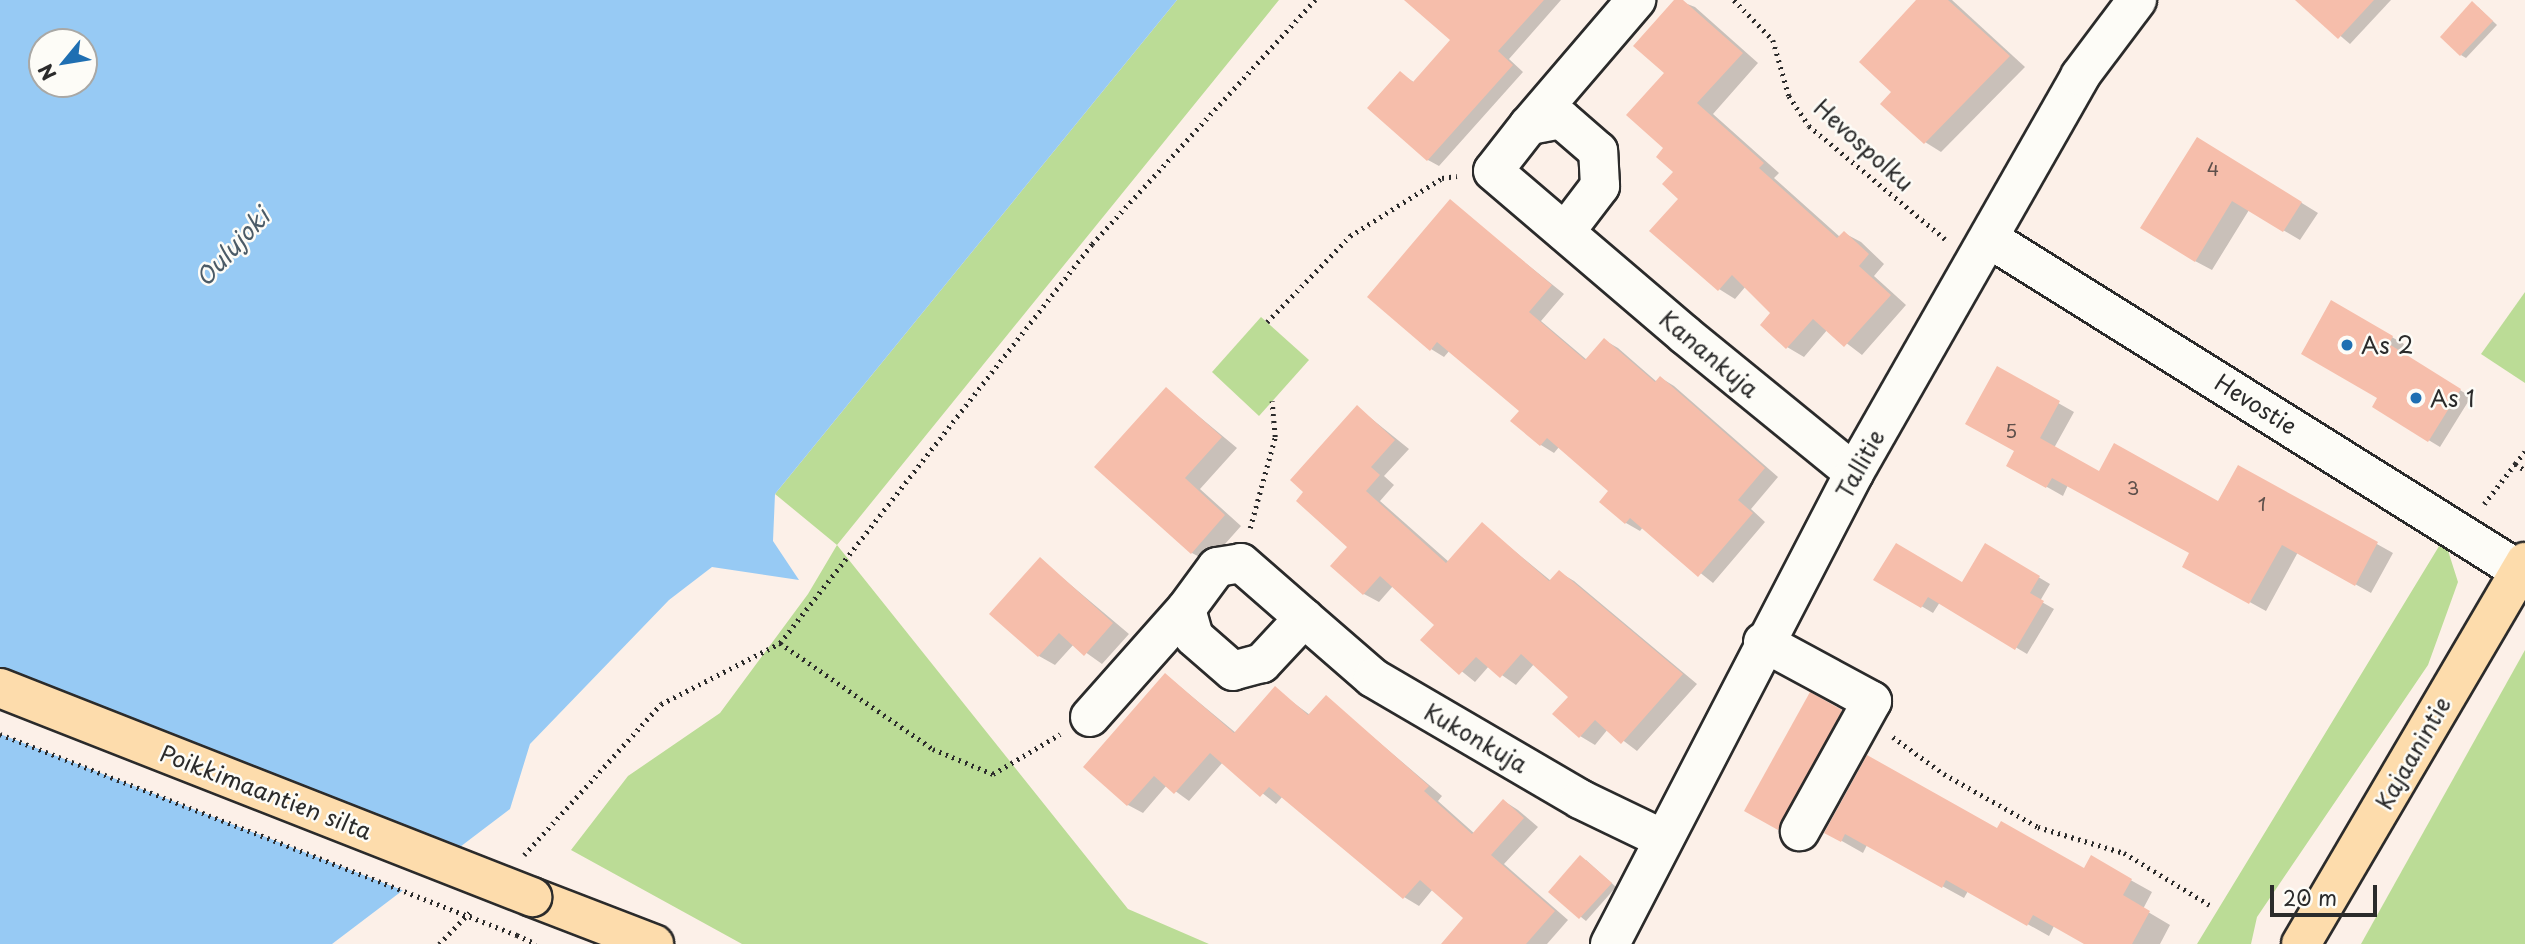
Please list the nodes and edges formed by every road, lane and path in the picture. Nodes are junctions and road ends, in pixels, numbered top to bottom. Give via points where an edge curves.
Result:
1 (1315, 0) edge
2 (1636, 0) edge
3 (1734, 0) edge
4 (2137, 0) edge
5 (1529, 125) junction
6 (1493, 171) junction
7 (1565, 232) junction
8 (1983, 251) junction
9 (1267, 322) dead end
10 (1272, 401) dead end
11 (2525, 451) edge
12 (2515, 464) junction
13 (2525, 470) edge
14 (1854, 473) junction
15 (2462, 533) junction
16 (1241, 563) junction
17 (2523, 567) edge
18 (1185, 609) junction
19 (1304, 618) junction
20 (1763, 642) junction
21 (780, 643) junction
22 (0, 688) edge
23 (1864, 715) junction
24 (1090, 717) joint
25 (0, 734) edge
26 (1800, 831) dead end
27 (1661, 838) junction
28 (520, 859) dead end
29 (2210, 905) dead end
30 (475, 907) dead end
31 (439, 944) edge
32 (536, 944) edge
33 (654, 944) edge
34 (1610, 944) edge
35 (2301, 944) edge

1 - 21 path via 1091,244
2 - 5 street
3 - 8 path, Hevospolku via 1773,40 1789,96 1809,126
4 - 8 street, Tallitie via 2080,76
5 - 6 street
5 - 7 street via 1561,119 1598,151 1600,186
6 - 7 street, Kanankuja
6 - 9 path via 1442,178 1350,236
7 - 14 street, Kanankuja
8 - 14 street, Tallitie
8 - 15 street, Hevostie
10 - 16 path via 1275,437
11 - 12 path
12 - 13 path
12 - 15 path
14 - 20 street, Tallitie
15 - 17 street, Hevostie
16 - 18 street via 1217,567
16 - 19 street, Kukonkuja
17 - 35 main road, Kajaanintie
18 - 19 street via 1194,637 1233,671 1262,663
18 - 24 street
19 - 27 street, Kukonkuja via 1373,678 1580,799
20 - 23 street via 1872,701
20 - 27 street, Tallitie
21 - 24 path via 933,749 993,774
21 - 28 path via 662,705
22 - 33 main road, Poikkimaantien silta, bridge
23 - 26 street
23 - 29 path via 1944,775 2026,820 2124,853
25 - 32 path, bridge
27 - 34 street, Tallitie
30 - 31 path

